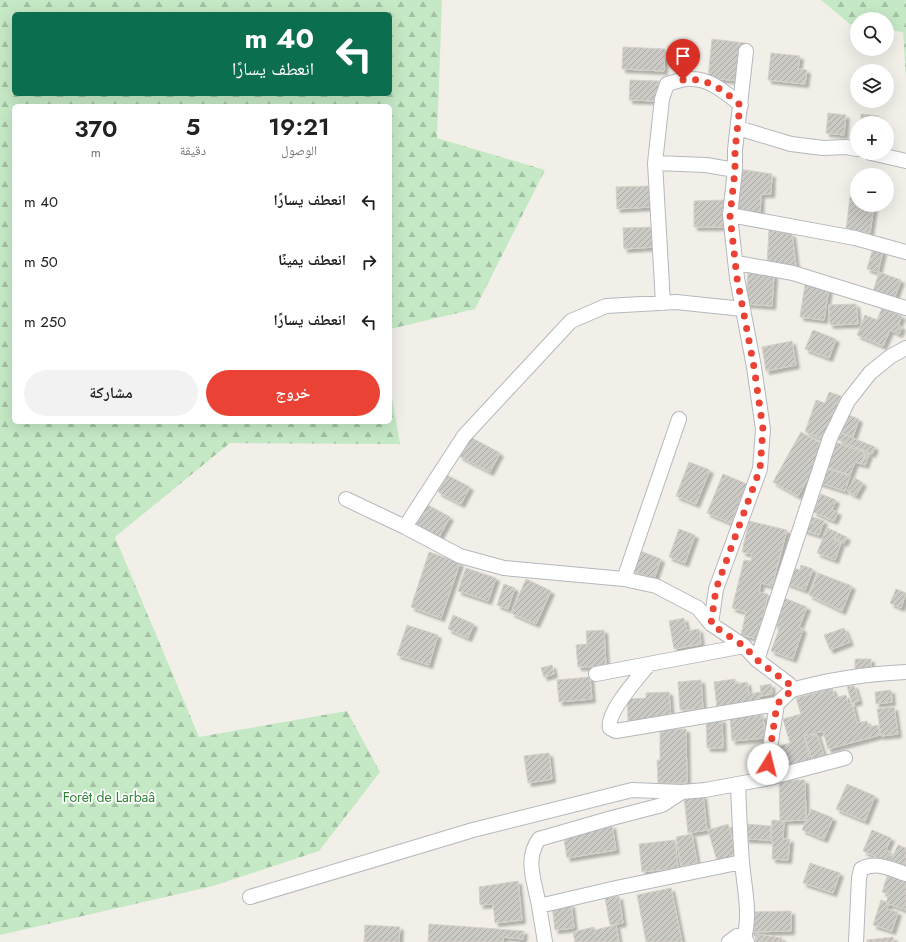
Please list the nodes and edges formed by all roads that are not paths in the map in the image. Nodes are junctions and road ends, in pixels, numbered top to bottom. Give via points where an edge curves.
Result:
1 (746, 51) dead end
2 (740, 105) junction
3 (738, 128) junction
4 (850, 148) edge
5 (894, 158) edge
6 (906, 161) edge
7 (655, 163) junction
8 (735, 170) junction
9 (730, 216) junction
10 (906, 252) edge
11 (737, 263) junction
12 (663, 303) junction
13 (906, 308) edge
14 (743, 309) junction
15 (906, 348) edge
16 (679, 420) dead end
17 (346, 499) dead end
18 (405, 527) junction
19 (624, 579) junction
20 (711, 624) junction
21 (744, 646) junction
22 (757, 660) junction
23 (649, 664) junction
24 (906, 672) edge
25 (596, 674) dead end
26 (792, 690) junction
27 (777, 704) junction
28 (845, 758) dead end
29 (765, 779) junction
30 (738, 784) junction
31 (682, 792) junction
32 (742, 862) junction
33 (906, 874) edge
34 (250, 897) dead end
35 (539, 906) junction
36 (746, 940) edge
37 (544, 942) edge
38 (729, 942) edge
39 (856, 942) edge

1 - 2 street
2 - 3 street
2 - 7 street via 711,84 692,79 667,84 662,99
3 - 4 street via 791,144
3 - 8 street
5 - 6 street
7 - 8 street via 706,165
7 - 12 street
8 - 9 street
9 - 10 street via 855,238
9 - 11 street
11 - 13 street via 793,273
11 - 14 street
12 - 14 street
12 - 18 street via 606,306 570,321 464,436
14 - 20 street via 763,429 760,469 716,589
15 - 22 street via 870,373 848,401 830,438
16 - 19 street
17 - 18 street
18 - 19 street via 460,556 504,568
19 - 20 street via 656,586 698,608
20 - 21 street
21 - 22 street
21 - 23 street
22 - 26 street via 789,684
23 - 25 street
23 - 27 street via 616,706 609,723 610,728 616,731
24 - 26 street via 868,674 818,682
26 - 27 street
27 - 29 street
28 - 29 street
29 - 30 street
30 - 31 street
30 - 32 street
31 - 34 street via 632,790 473,830
31 - 35 street via 662,805 539,839 531,856 530,867
32 - 35 street
32 - 36 street via 747,901
33 - 39 street via 880,865 870,865 861,869
35 - 37 street
36 - 38 street via 737,936

